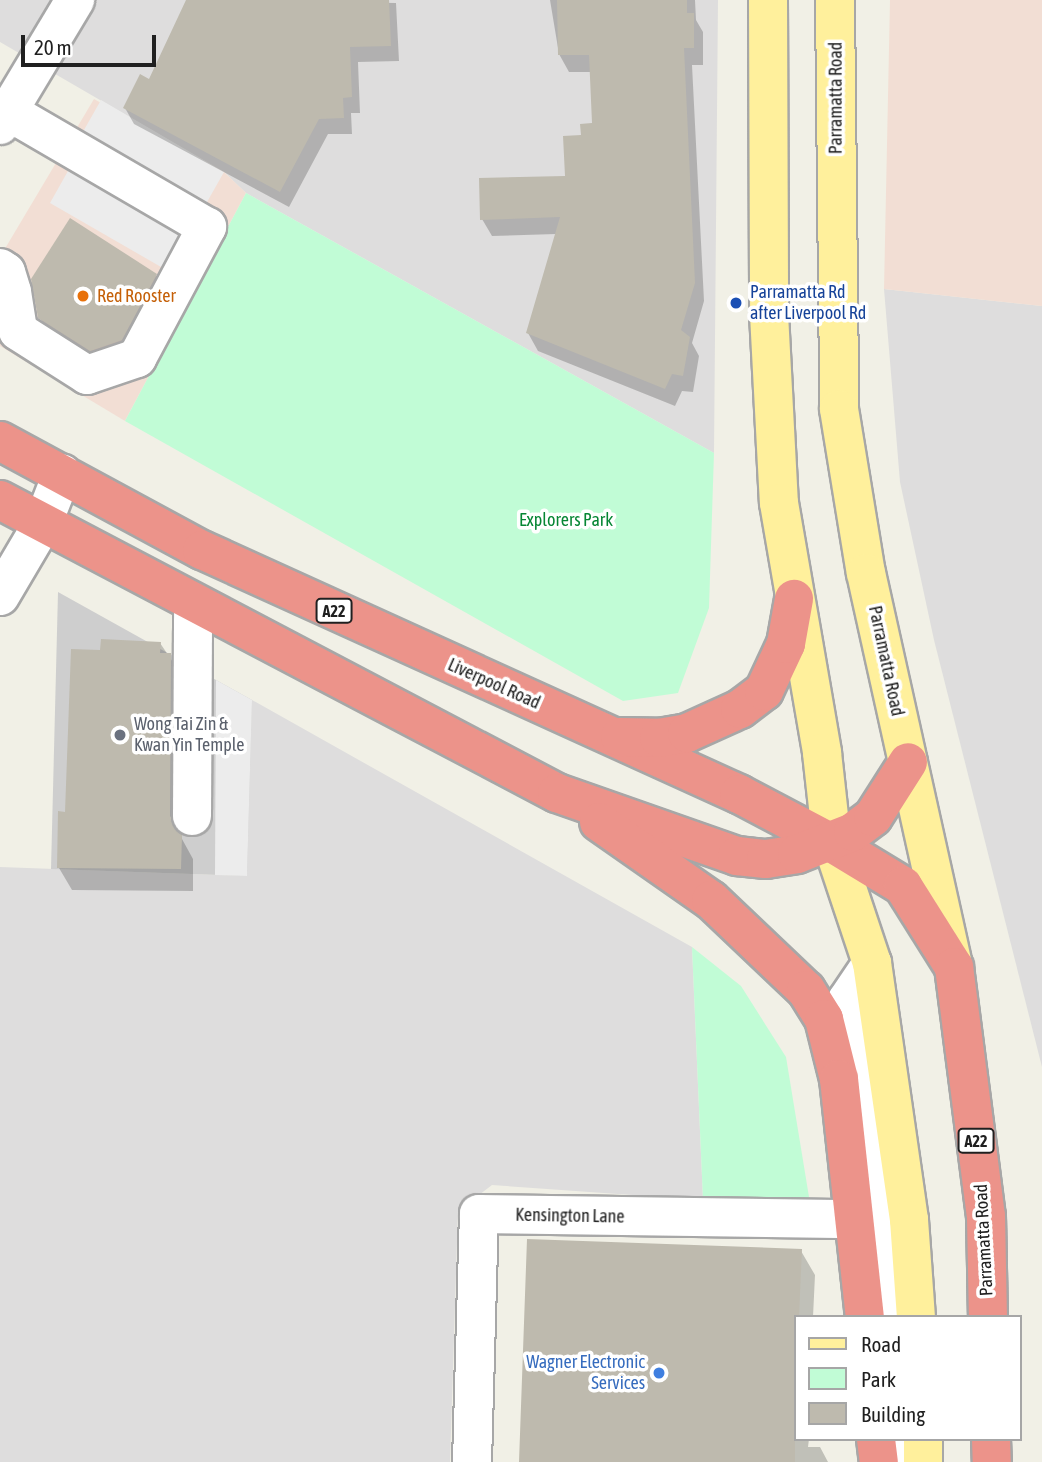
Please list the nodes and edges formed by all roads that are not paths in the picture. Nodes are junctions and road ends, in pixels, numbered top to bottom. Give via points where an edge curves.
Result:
1 (75, 0) edge
2 (768, 0) edge
3 (835, 0) edge
4 (4, 118) edge
5 (0, 268) edge
6 (0, 442) edge
7 (62, 474) junction
8 (0, 500) edge
9 (44, 523) junction
10 (0, 596) edge
11 (794, 599) junction
12 (193, 604) junction
13 (611, 737) junction
14 (908, 762) junction
15 (557, 793) junction
16 (192, 816) dead end
17 (832, 842) junction
18 (954, 967) junction
19 (881, 1220) junction
20 (864, 1315) edge
21 (886, 1315) edge
22 (915, 1315) edge
23 (988, 1315) edge
24 (876, 1441) edge
25 (896, 1441) edge
26 (923, 1441) edge
27 (991, 1441) edge
28 (472, 1462) edge
29 (878, 1462) edge
30 (899, 1462) edge
31 (923, 1462) edge
32 (992, 1462) edge

1 - 4 street
2 - 11 main road via 771,409
3 - 14 main road, Parramatta Road via 839,409 850,492
4 - 5 street via 207,227 137,358 87,375 18,331 12,292 6,272
6 - 7 highway, Liverpool Road / A22
7 - 9 street
7 - 13 highway, Liverpool Road / A22 via 202,550
8 - 9 highway
9 - 10 street
9 - 12 highway
11 - 13 highway via 786,644 764,691 740,709 687,733 659,738
11 - 17 main road via 822,753
12 - 15 highway
12 - 16 street
13 - 17 highway, Liverpool Road / A22
14 - 17 highway via 873,817
14 - 18 main road, Parramatta Road
15 - 17 highway via 737,856 766,859
15 - 19 highway via 711,900 806,990 824,1019
17 - 18 highway, Liverpool Road / A22 via 903,886
17 - 19 main road via 872,963
18 - 23 highway, Parramatta Road / A22 via 986,1216
19 - 20 highway
19 - 21 street
19 - 22 main road
19 - 28 street, Kensington Lane via 479,1214
24 - 29 highway
25 - 30 street
26 - 31 main road
27 - 32 highway

